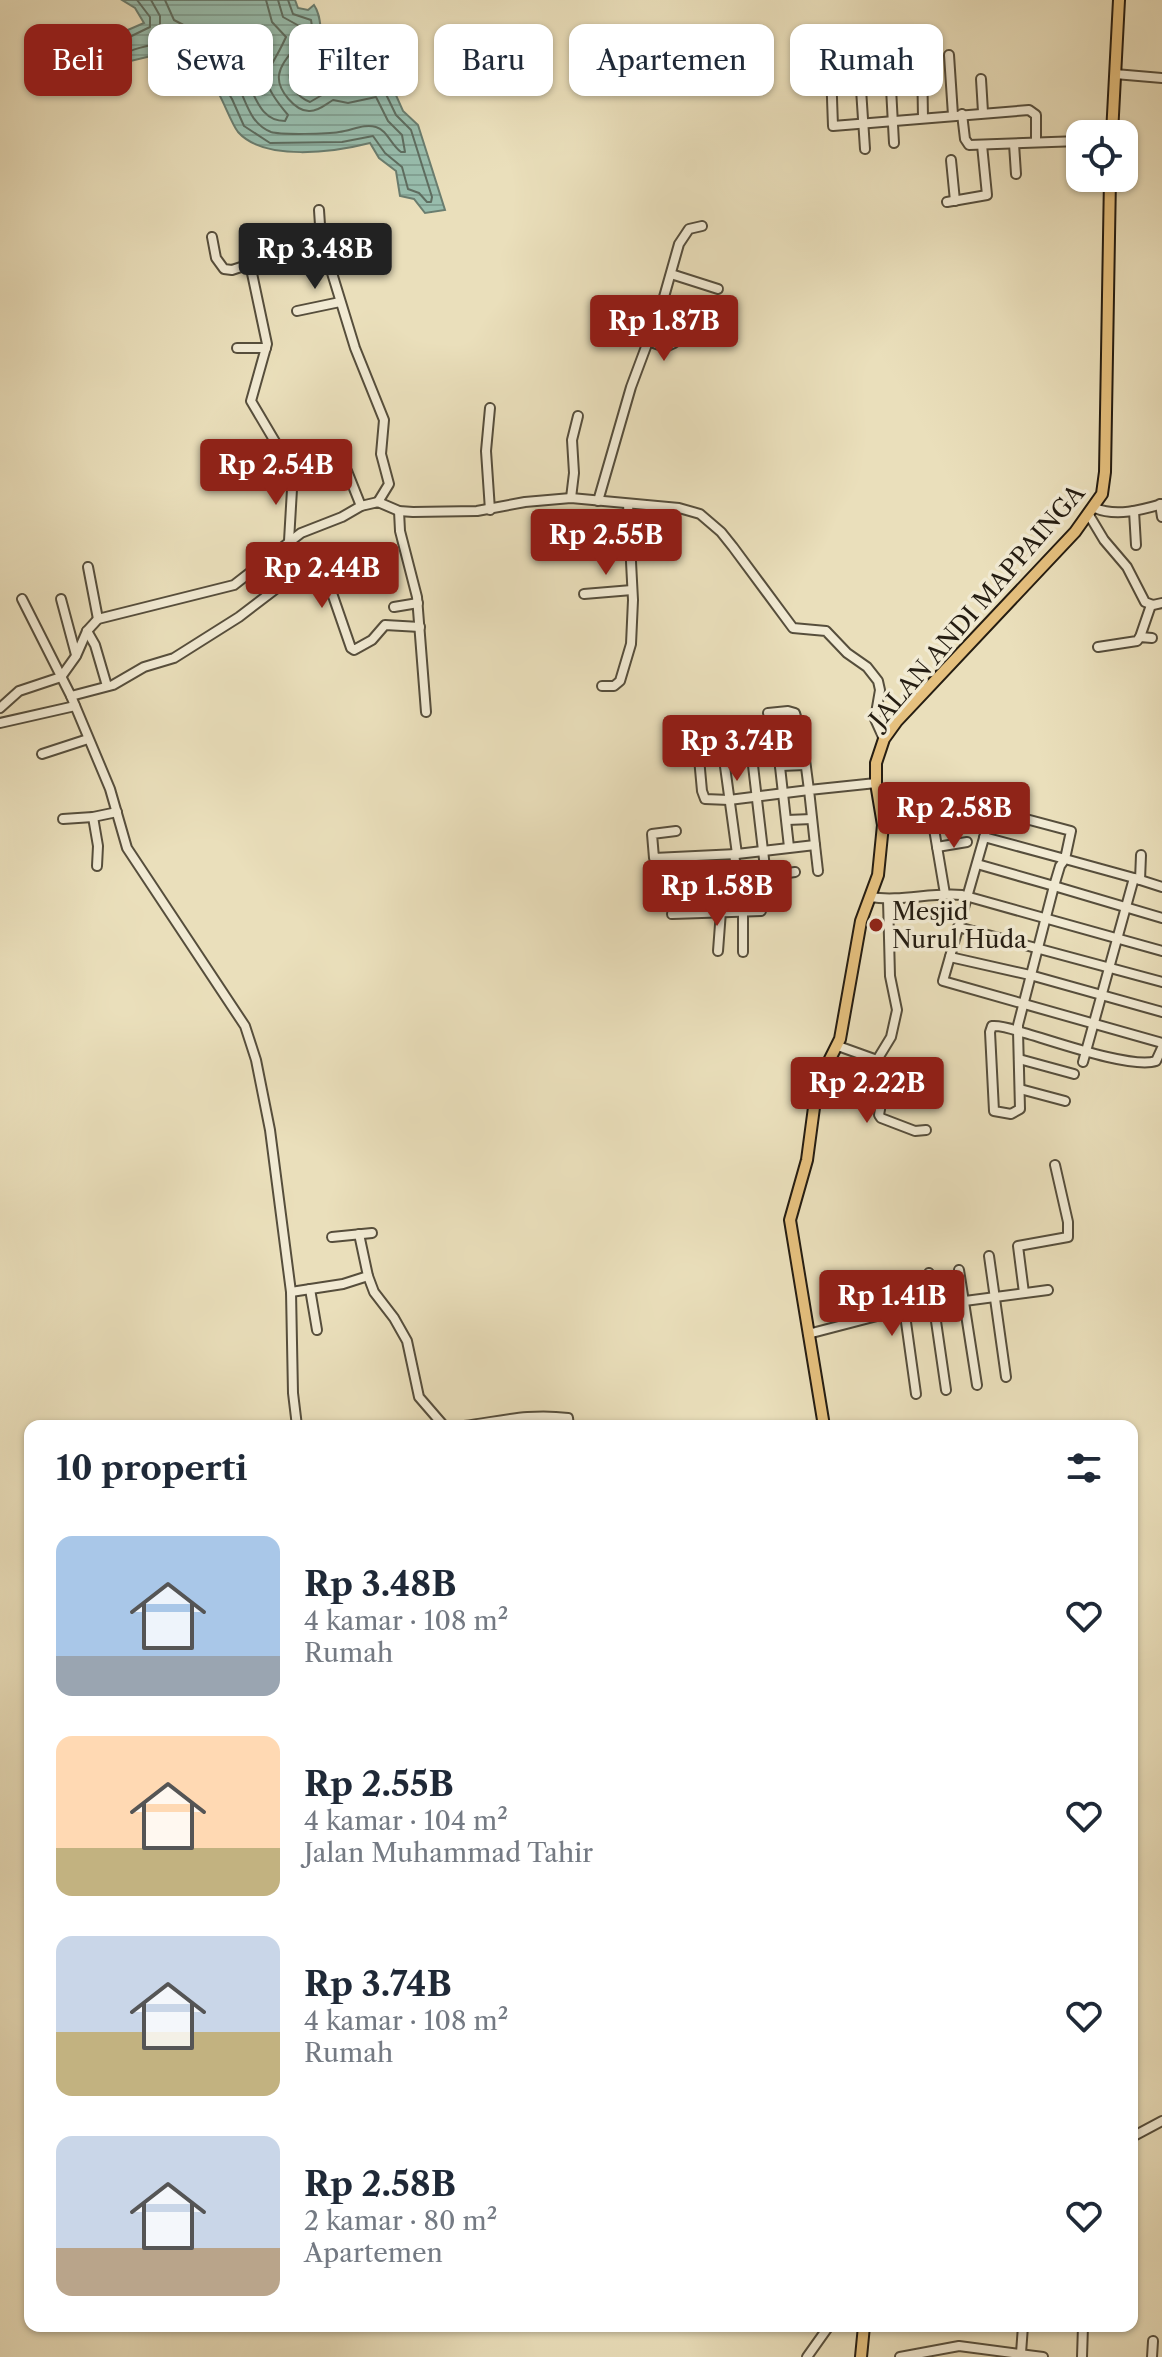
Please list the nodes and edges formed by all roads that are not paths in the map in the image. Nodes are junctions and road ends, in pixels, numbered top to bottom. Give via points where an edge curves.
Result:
1 (1119, 0) edge
2 (949, 55) dead end
3 (1115, 74) junction
4 (1162, 78) edge
5 (981, 79) dead end
6 (832, 96) edge
7 (861, 96) edge
8 (891, 96) edge
9 (923, 96) edge
10 (983, 112) junction
11 (957, 114) junction
12 (923, 118) junction
13 (892, 120) junction
14 (1113, 120) edge
15 (863, 123) junction
16 (1066, 141) edge
17 (1036, 142) junction
18 (894, 143) dead end
19 (1014, 144) junction
20 (982, 145) junction
21 (865, 149) dead end
22 (951, 160) dead end
23 (1016, 174) dead end
24 (1110, 192) edge
25 (319, 210) dead end
26 (702, 226) dead end
27 (212, 237) dead end
28 (322, 255) junction
29 (250, 264) junction
30 (671, 274) junction
31 (718, 289) dead end
32 (340, 302) junction
33 (297, 311) dead end
34 (648, 341) junction
35 (674, 343) dead end
36 (237, 348) dead end
37 (266, 348) junction
38 (490, 408) dead end
39 (578, 416) dead end
40 (347, 471) dead end
41 (571, 498) junction
42 (598, 501) junction
43 (378, 502) junction
44 (628, 504) junction
45 (1161, 504) edge
46 (361, 506) junction
47 (490, 510) junction
48 (399, 511) junction
49 (1092, 511) junction
50 (1134, 511) junction
51 (1162, 517) edge
52 (289, 542) junction
53 (1136, 545) dead end
54 (88, 567) dead end
55 (632, 590) junction
56 (584, 594) dead end
57 (22, 599) dead end
58 (61, 599) dead end
59 (418, 603) junction
60 (1162, 603) edge
61 (1151, 605) junction
62 (394, 607) dead end
63 (98, 619) junction
64 (420, 627) junction
65 (87, 631) junction
66 (1140, 637) junction
67 (1152, 638) dead end
68 (1098, 647) dead end
69 (76, 656) junction
70 (61, 677) junction
71 (107, 686) junction
72 (602, 686) dead end
73 (71, 696) junction
74 (75, 706) junction
75 (0, 708) edge
76 (426, 712) dead end
77 (768, 713) dead end
78 (0, 723) edge
79 (748, 723) dead end
80 (720, 730) dead end
81 (697, 736) dead end
82 (802, 737) junction
83 (88, 739) junction
84 (884, 739) junction
85 (777, 740) junction
86 (751, 743) junction
87 (42, 754) dead end
88 (805, 765) junction
89 (780, 766) junction
90 (876, 783) junction
91 (809, 790) junction
92 (784, 794) junction
93 (757, 797) junction
94 (729, 800) junction
95 (117, 812) junction
96 (971, 813) dead end
97 (93, 817) junction
98 (63, 819) dead end
99 (812, 819) junction
100 (787, 820) junction
101 (676, 831) dead end
102 (984, 837) junction
103 (967, 842) dead end
104 (815, 845) junction
105 (789, 847) junction
106 (937, 847) junction
107 (763, 850) junction
108 (735, 854) junction
109 (1141, 855) dead end
110 (1065, 859) junction
111 (977, 864) junction
112 (97, 866) dead end
113 (818, 871) dead end
114 (795, 872) dead end
115 (766, 876) junction
116 (1137, 879) junction
117 (1054, 886) junction
118 (719, 887) junction
119 (739, 887) junction
120 (1162, 887) edge
121 (662, 890) dead end
122 (945, 894) junction
123 (968, 896) junction
124 (870, 897) junction
125 (888, 900) junction
126 (1125, 907) junction
127 (721, 911) junction
128 (743, 911) junction
129 (761, 911) dead end
130 (672, 914) dead end
131 (1046, 917) junction
132 (1162, 918) edge
133 (958, 927) junction
134 (1117, 938) junction
135 (1037, 948) junction
136 (718, 951) dead end
137 (1162, 951) edge
138 (743, 952) dead end
139 (950, 957) junction
140 (1107, 968) junction
141 (1030, 975) junction
142 (1162, 982) edge
143 (1101, 995) junction
144 (1023, 1003) junction
145 (1162, 1012) edge
146 (1094, 1022) junction
147 (1018, 1031) junction
148 (1162, 1045) edge
149 (838, 1046) junction
150 (1087, 1050) junction
151 (1019, 1059) junction
152 (877, 1060) junction
153 (1083, 1062) dead end
154 (1074, 1074) dead end
155 (1020, 1089) junction
156 (1065, 1101) dead end
157 (926, 1130) dead end
158 (1055, 1165) dead end
159 (372, 1233) dead end
160 (359, 1234) junction
161 (332, 1237) dead end
162 (989, 1256) dead end
163 (959, 1270) dead end
164 (929, 1273) dead end
165 (368, 1276) junction
166 (900, 1279) dead end
167 (310, 1289) junction
168 (1048, 1290) dead end
169 (291, 1292) junction
170 (1024, 1293) junction
171 (994, 1297) junction
172 (964, 1301) junction
173 (934, 1305) junction
174 (904, 1309) junction
175 (317, 1330) dead end
176 (808, 1334) junction
177 (1006, 1377) dead end
178 (977, 1385) dead end
179 (946, 1390) dead end
180 (916, 1394) dead end
181 (296, 1420) edge
182 (439, 1420) edge
183 (497, 1420) edge
184 (568, 1420) edge
185 (823, 1420) edge
186 (1162, 2121) edge
187 (1138, 2134) edge
188 (825, 2332) edge
189 (863, 2332) edge
190 (1023, 2332) edge
191 (1083, 2332) edge
192 (1153, 2341) dead end
193 (999, 2353) edge
194 (1021, 2353) junction
195 (807, 2357) edge
196 (861, 2357) edge
197 (900, 2357) edge
198 (1043, 2357) edge
199 (1082, 2357) edge
200 (1152, 2357) edge

1 - 3 main road
2 - 11 street
3 - 4 street
3 - 14 main road
5 - 10 street
6 - 15 street via 833,126
7 - 15 street
8 - 13 street
9 - 12 street
10 - 11 street
10 - 17 street via 1032,111
11 - 12 street
11 - 20 street via 966,143
12 - 13 street
13 - 15 street
13 - 18 street
15 - 21 street
16 - 17 street
17 - 19 street
19 - 20 street
19 - 23 street
20 - 22 street via 987,195 951,201
24 - 49 main road, JALAN ANDI MAPPAINGA via 1105,472 1104,488
25 - 28 street
26 - 30 street via 683,237
27 - 29 street via 224,269
28 - 29 street
28 - 32 street
29 - 37 street
30 - 31 street
30 - 34 street
32 - 33 street
32 - 43 street via 384,420 381,454 389,484
34 - 35 street via 665,347
34 - 42 street
36 - 37 street
37 - 52 street via 251,401 293,472
38 - 47 street
39 - 41 street
40 - 46 street
41 - 42 street
41 - 47 street
42 - 44 street
43 - 46 street
43 - 48 street
44 - 55 street
44 - 84 street via 691,510 711,522 793,628 826,631 871,670 879,685 875,719
45 - 50 street
45 - 51 street
46 - 52 street
47 - 48 street
48 - 59 street
49 - 50 street
49 - 61 street via 1105,542
49 - 84 main road, JALAN ANDI MAPPAINGA
50 - 53 street
52 - 63 street via 234,585
54 - 63 street
55 - 56 street
55 - 72 street via 631,644 623,675 616,686
57 - 70 street
58 - 69 street
59 - 62 street
59 - 64 street
60 - 61 street
61 - 66 street
63 - 65 street
64 - 71 street via 385,625 354,650 315,559 239,617 176,656
64 - 76 street
65 - 69 street
65 - 71 street
66 - 67 street
66 - 68 street
69 - 70 street
70 - 73 street
70 - 75 street via 21,690
71 - 73 street
73 - 74 street
74 - 78 street
74 - 83 street
77 - 82 street via 795,713
79 - 86 street
80 - 94 street
81 - 94 street via 703,796
82 - 85 street
82 - 88 street
83 - 87 street
83 - 95 street
84 - 90 main road, JALAN ANDI MAPPAINGA
85 - 86 street
85 - 89 street
86 - 93 street
88 - 89 street
88 - 91 street
89 - 92 street
90 - 91 street
90 - 124 main road, JALAN ANDI MAPPAINGA via 883,835
91 - 92 street
91 - 99 street
92 - 93 street
92 - 100 street
93 - 94 street
93 - 107 street
94 - 108 street
95 - 97 street
95 - 169 street via 127,848 249,1034 270,1130
96 - 106 street via 934,821
97 - 98 street
97 - 112 street
99 - 100 street
99 - 104 street
100 - 105 street
101 - 108 street via 652,834 654,858
102 - 110 street
102 - 110 street via 992,810 1071,831
102 - 111 street
103 - 106 street
104 - 105 street
104 - 113 street
105 - 107 street
106 - 122 street
107 - 108 street
107 - 115 street
108 - 119 street
109 - 116 street
110 - 116 street
110 - 117 street
111 - 117 street
111 - 123 street
114 - 115 street
115 - 119 street via 767,885
116 - 120 street
116 - 126 street
117 - 126 street
117 - 131 street
118 - 119 street
118 - 121 street
118 - 127 street
122 - 123 street
122 - 125 street
123 - 131 street
123 - 133 street
124 - 125 street
124 - 149 main road, JALAN ANDI MAPPAINGA
125 - 152 street via 890,976 897,1010 891,1037
126 - 132 street
126 - 134 street
127 - 128 street
127 - 130 street
127 - 136 street
128 - 129 street
128 - 138 street
131 - 134 street
131 - 135 street
133 - 135 street
133 - 139 street
134 - 137 street
134 - 140 street
135 - 140 street
135 - 141 street
139 - 141 street
139 - 144 street via 943,981
140 - 142 street
140 - 143 street
141 - 143 street
141 - 144 street
143 - 145 street
143 - 146 street
144 - 146 street
144 - 147 street
146 - 148 street
146 - 150 street
147 - 150 street
147 - 151 street
147 - 155 street via 990,1027 994,1112 1018,1112
148 - 150 street via 1156,1061 1144,1063
149 - 152 street
149 - 176 main road, JALAN ANDI MAPPAINGA via 817,1085 807,1160 790,1220
150 - 153 street
151 - 154 street
151 - 155 street
152 - 157 street via 885,1081 881,1118
155 - 156 street
158 - 170 street via 1068,1237 1018,1246
159 - 160 street
160 - 161 street
160 - 165 street
162 - 171 street
163 - 172 street
164 - 173 street
165 - 167 street
165 - 182 street via 407,1341 419,1397
166 - 174 street
167 - 169 street
167 - 175 street
168 - 170 street
169 - 181 street
170 - 171 street
171 - 172 street
171 - 177 street
172 - 173 street
172 - 178 street
173 - 174 street
173 - 179 street
174 - 176 street
174 - 180 street
176 - 185 main road, JALAN ANDI MAPPAINGA
183 - 184 street
186 - 187 street
188 - 195 street
189 - 196 main road
190 - 194 street
191 - 199 street
192 - 200 street
193 - 194 street
193 - 197 street via 959,2346
194 - 198 street

